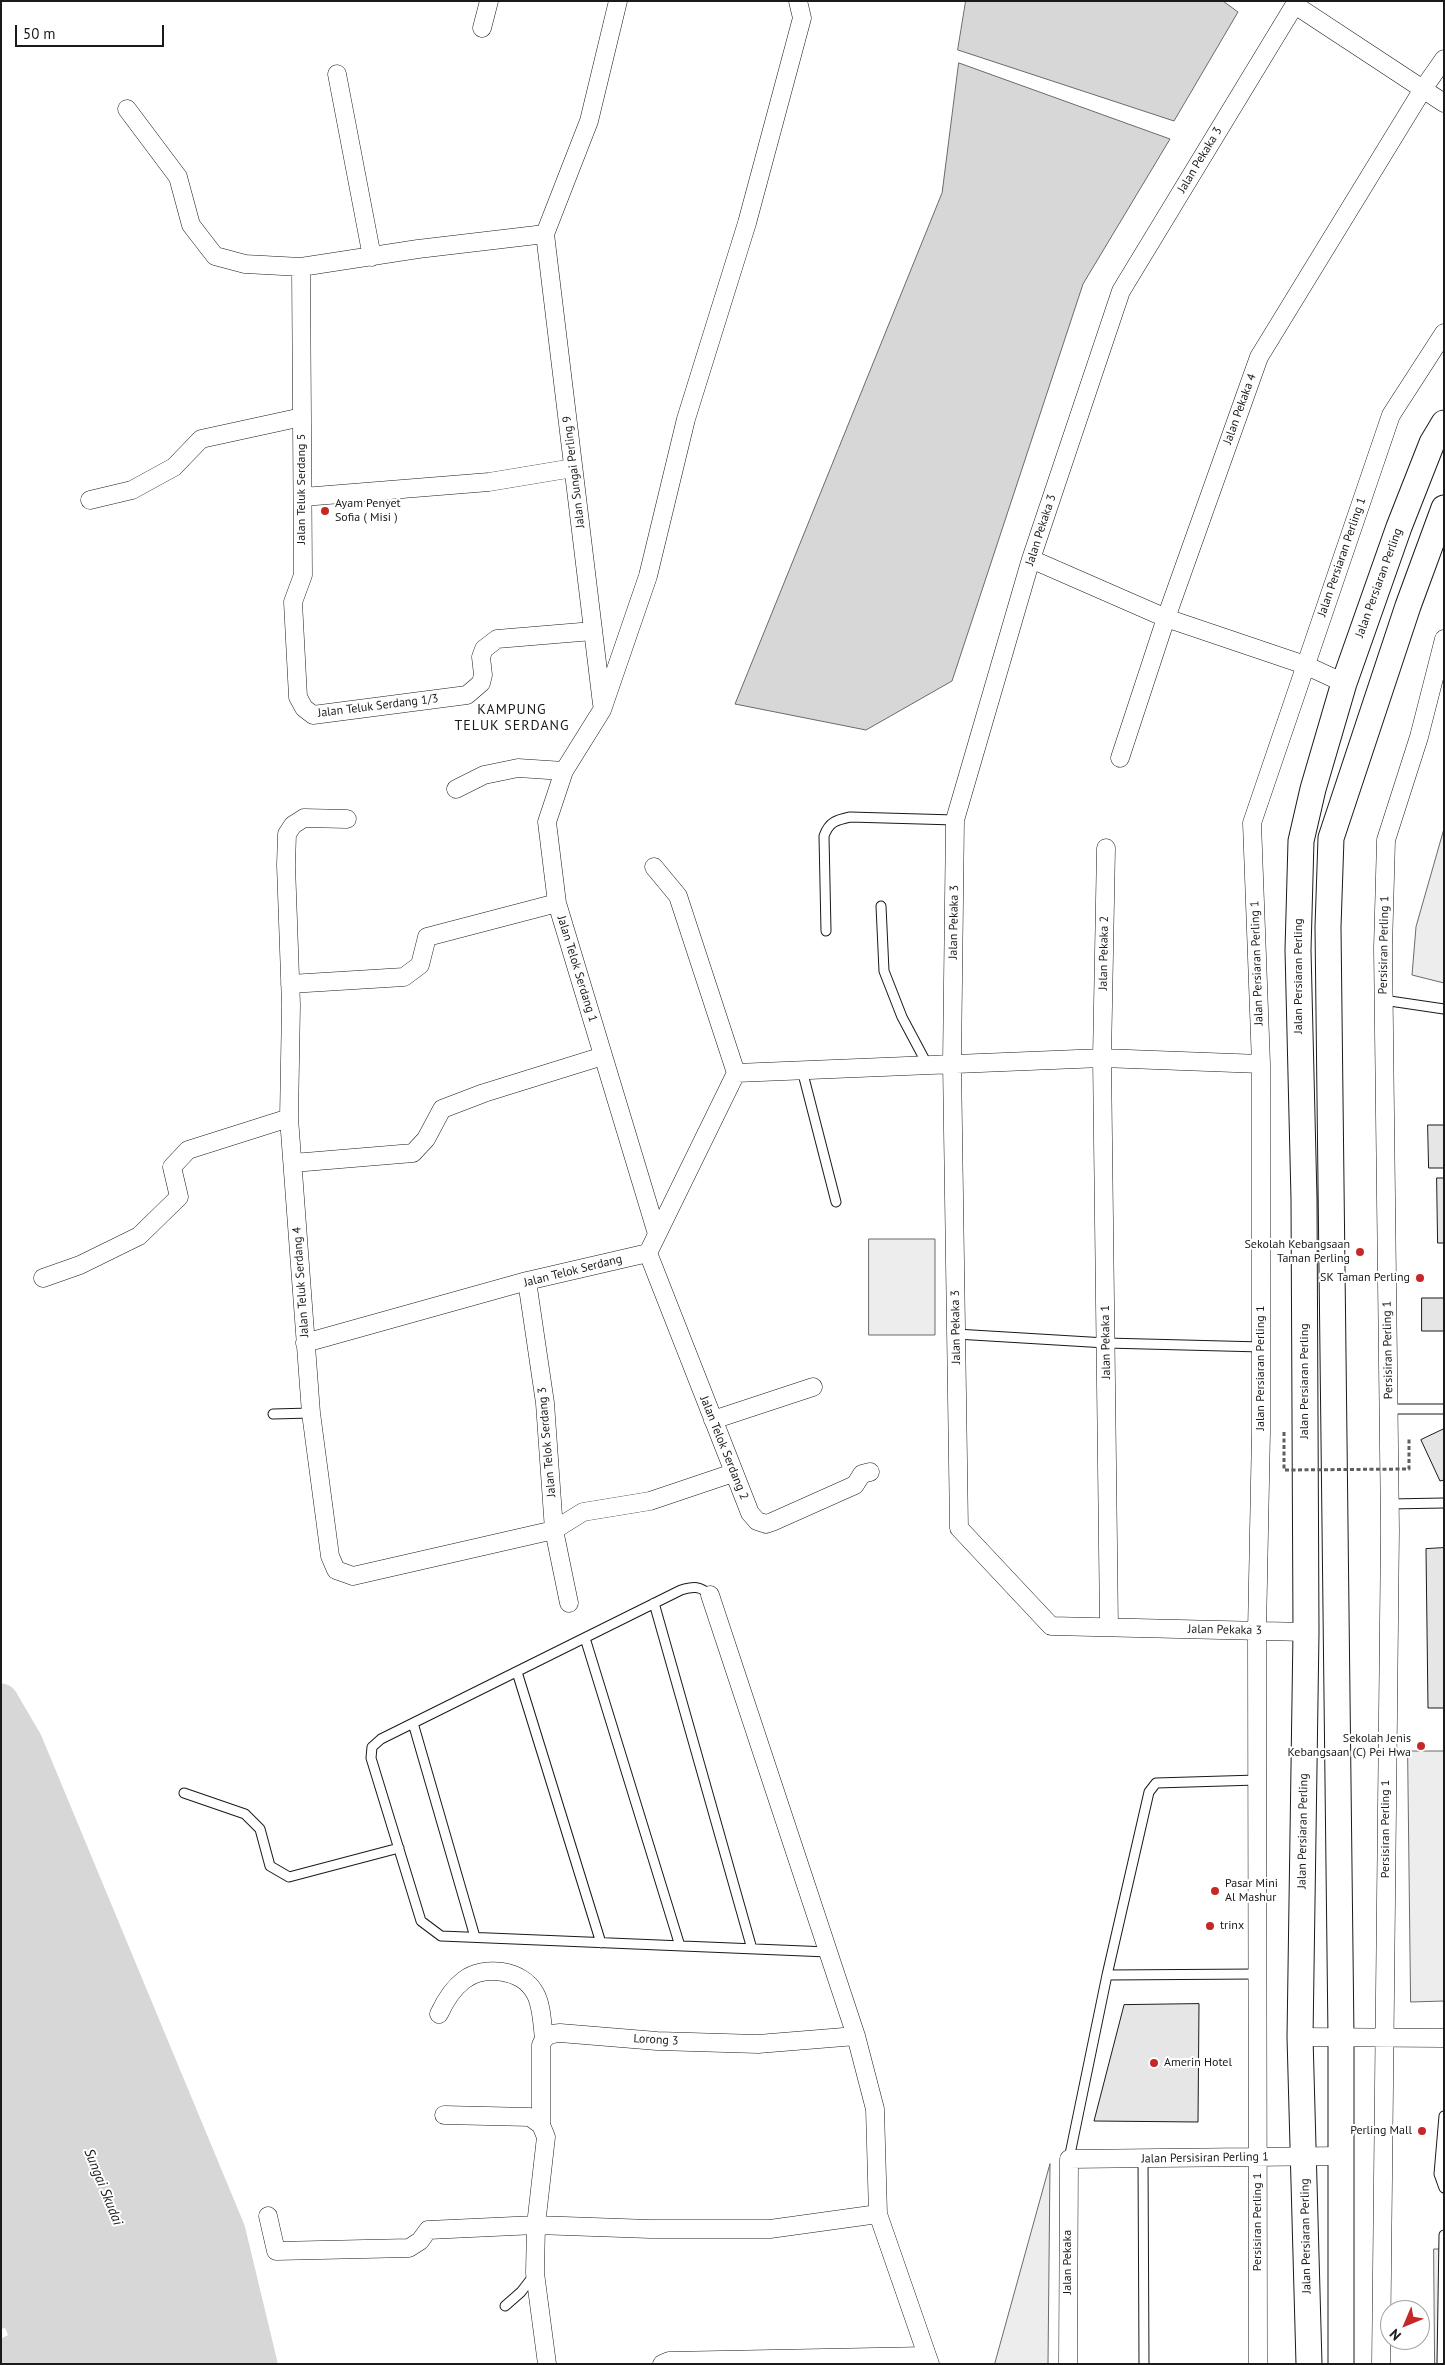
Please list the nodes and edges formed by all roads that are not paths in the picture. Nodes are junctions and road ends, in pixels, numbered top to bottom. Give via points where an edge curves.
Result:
1 (489, 1) edge
2 (618, 1) edge
3 (798, 1) edge
4 (1296, 3) edge
5 (482, 28) dead end
6 (1444, 59) edge
7 (337, 74) dead end
8 (1422, 89) junction
9 (1444, 103) edge
10 (128, 109) dead end
11 (545, 234) junction
12 (372, 257) junction
13 (301, 267) junction
14 (1444, 333) edge
15 (302, 417) junction
16 (1444, 423) edge
17 (573, 468) junction
18 (303, 497) junction
19 (90, 500) dead end
20 (1444, 508) edge
21 (1031, 559) junction
22 (1166, 618) junction
23 (593, 630) junction
24 (1444, 639) edge
25 (1305, 665) junction
26 (1344, 683) junction
27 (304, 708) joint
28 (602, 710) junction
29 (1120, 758) dead end
30 (564, 771) junction
31 (456, 789) dead end
32 (347, 819) dead end
33 (955, 820) junction
34 (1106, 848) dead end
35 (654, 867) dead end
36 (557, 903) junction
37 (881, 906) dead end
38 (826, 932) dead end
39 (290, 984) junction
40 (1383, 1000) junction
41 (1444, 1009) edge
42 (603, 1056) junction
43 (1102, 1058) junction
44 (952, 1063) junction
45 (927, 1064) junction
46 (1261, 1064) junction
47 (802, 1070) junction
48 (736, 1074) junction
49 (289, 1118) junction
50 (293, 1163) junction
51 (836, 1202) dead end
52 (657, 1234) junction
53 (648, 1253) junction
54 (43, 1278) dead end
55 (527, 1281) junction
56 (956, 1334) junction
57 (305, 1344) junction
58 (1106, 1344) junction
59 (1262, 1347) junction
60 (812, 1387) dead end
61 (1390, 1409) junction
62 (1444, 1409) edge
63 (311, 1413) junction
64 (273, 1414) dead end
65 (713, 1420) junction
66 (870, 1472) dead end
67 (733, 1473) junction
68 (1444, 1503) edge
69 (1389, 1504) junction
70 (554, 1530) junction
71 (710, 1595) joint
72 (569, 1603) dead end
73 (654, 1603) junction
74 (1109, 1627) junction
75 (1256, 1631) junction
76 (1306, 1632) junction
77 (585, 1638) junction
78 (516, 1672) junction
79 (413, 1723) junction
80 (1257, 1780) junction
81 (184, 1792) dead end
82 (399, 1848) junction
83 (475, 1937) junction
84 (601, 1943) junction
85 (680, 1946) junction
86 (752, 1949) junction
87 (828, 1952) junction
88 (1257, 1974) junction
89 (1107, 1975) junction
90 (439, 2014) dead end
91 (856, 2036) junction
92 (1341, 2037) junction
93 (544, 2038) junction
94 (1300, 2038) junction
95 (1386, 2038) junction
96 (1444, 2038) edge
97 (444, 2115) dead end
98 (1444, 2116) edge
99 (541, 2124) junction
100 (1304, 2156) junction
101 (1341, 2156) junction
102 (1258, 2157) junction
103 (1143, 2158) junction
104 (1069, 2160) junction
105 (1444, 2188) edge
106 (878, 2214) junction
107 (268, 2216) dead end
108 (536, 2226) junction
109 (1444, 2235) edge
110 (535, 2273) junction
111 (505, 2306) dead end
112 (1443, 2339) edge
113 (928, 2360) edge
114 (547, 2364) edge
115 (662, 2364) edge
116 (1068, 2364) edge
117 (1144, 2364) edge
118 (1258, 2364) edge
119 (1309, 2364) edge
120 (1341, 2364) edge
121 (1381, 2364) edge
122 (1442, 2364) edge

1 - 5 street
2 - 11 street via 589,121
3 - 28 street, Jalan Telok Serdang 1 via 802,18 748,222 686,419 648,576
4 - 8 street
4 - 21 street, Jalan Pekaka 3 via 1121,291
6 - 8 street, Jalan Pekaka 4
7 - 12 street
8 - 9 street
8 - 22 street, Jalan Pekaka 4 via 1259,357
10 - 13 street via 178,177 191,225 215,256 245,264
11 - 12 street
11 - 17 street, Jalan Sungai Perling 9
12 - 13 street
13 - 15 street, Jalan Teluk Serdang 5
14 - 25 street, Jalan Persiaran Perling 1 via 1392,415
15 - 18 street, Jalan Teluk Serdang 5
15 - 19 street via 201,439 174,467 132,490
16 - 26 main road, Jalan Persiaran Perling via 1432,443 1399,527
17 - 18 street via 489,482
17 - 23 street, Jalan Sungai Perling 9
18 - 27 street, Jalan Teluk Serdang 5 via 303,575 293,602 298,697
20 - 92 main road via 1331,838 1328,937
21 - 22 street
21 - 33 street, Jalan Pekaka 3
22 - 25 street
22 - 29 street, Jalan Pekaka 4
23 - 27 street, Jalan Teluk Serdang 1/3 via 497,639 484,650 481,683 467,696 313,715
23 - 28 street, Jalan Sungai Perling 9
24 - 40 street, Persisiran Perling 1 via 1386,840
25 - 26 street
25 - 46 street, Jalan Persiaran Perling 1 via 1252,823
26 - 76 main road, Jalan Persiaran Perling via 1301,841 1298,950 1304,1199
28 - 30 street, Jalan Telok Serdang 1
30 - 31 street via 518,768 484,775
30 - 36 street, Jalan Telok Serdang 1 via 547,822
32 - 39 street, Jalan Teluk Serdang 4 via 304,818 287,834
33 - 38 lane via 850,817 836,820 828,826 824,836
33 - 44 street, Jalan Pekaka 3
34 - 43 street, Jalan Pekaka 2
35 - 48 street via 678,896
36 - 39 street via 427,937 420,965 404,977
36 - 42 street, Jalan Telok Serdang 1
37 - 45 lane via 884,971 902,1017
39 - 49 street, Jalan Teluk Serdang 4
40 - 41 lane
40 - 61 street, Persisiran Perling 1
42 - 50 street via 442,1109 426,1138 413,1153
42 - 52 street, Jalan Telok Serdang 1
43 - 44 street
43 - 46 street
43 - 58 street, Jalan Pekaka 1
44 - 45 street
44 - 56 street, Jalan Pekaka 3
45 - 47 street
46 - 59 street, Jalan Persiaran Perling 1
47 - 48 street
47 - 51 lane
48 - 52 street
49 - 50 street, Jalan Teluk Serdang 4
49 - 54 street via 188,1150 172,1167 179,1197 139,1236 80,1265
50 - 57 street, Jalan Teluk Serdang 4
52 - 53 street
53 - 55 street, Jalan Telok Serdang
53 - 65 street, Jalan Telok Serdang 2
55 - 57 street, Jalan Telok Serdang
55 - 70 street, Jalan Telok Serdang 3 via 544,1403
56 - 58 lane
56 - 74 street, Jalan Pekaka 3 via 959,1528 1051,1626
57 - 63 street, Jalan Teluk Serdang 4
58 - 59 lane
58 - 74 street, Jalan Pekaka 1
59 - 75 street, Jalan Persiaran Perling 1
60 - 65 street
61 - 62 lane
61 - 69 street, Persisiran Perling 1
63 - 64 lane
63 - 70 street, Jalan Teluk Serdang 4 via 330,1556 336,1570 353,1576
65 - 67 street, Jalan Telok Serdang 2
66 - 67 street, Jalan Telok Serdang 2 via 862,1474 855,1485 766,1524 757,1521 750,1513
67 - 70 street via 650,1501 583,1512
68 - 69 lane
69 - 95 street, Persisiran Perling 1
70 - 72 street, Jalan Telok Serdang 3
71 - 73 lane via 693,1586
71 - 87 street
73 - 77 lane
73 - 86 lane
74 - 75 street, Jalan Pekaka 3
75 - 76 street, Jalan Pekaka 3
75 - 80 street, Persisiran Perling 1
76 - 94 main road, Jalan Persiaran Perling
77 - 78 lane
77 - 85 lane
78 - 79 lane
78 - 84 lane
79 - 82 lane via 372,1747 371,1758
79 - 83 lane
80 - 88 street, Persisiran Perling 1
80 - 89 lane via 1156,1783 1149,1792
81 - 82 lane via 245,1814 260,1829 270,1866 289,1877
82 - 83 lane via 421,1921 441,1936
83 - 84 lane
84 - 85 lane
85 - 86 lane
86 - 87 lane
87 - 91 street
88 - 89 lane
88 - 102 street, Persisiran Perling 1
89 - 104 lane
90 - 93 street via 447,1997 463,1980 498,1970 525,1982 536,1993
91 - 93 street, Lorong 3 via 758,2044 560,2032
91 - 106 street via 875,2109
92 - 94 street
92 - 95 street
92 - 101 main road
93 - 99 street via 541,2045
94 - 100 main road, Jalan Persiaran Perling
95 - 96 street
95 - 121 street, Persisiran Perling 1
97 - 99 street via 530,2117
98 - 105 lane via 1439,2174
99 - 108 street via 546,2137
100 - 101 street, Jalan Persisiran Perling 1
100 - 102 street, Jalan Persisiran Perling 1
100 - 119 main road, Jalan Persiaran Perling
101 - 120 main road
102 - 103 street, Jalan Persisiran Perling 1
102 - 118 street, Persisiran Perling 1
103 - 104 street, Jalan Persisiran Perling 1
103 - 117 lane
104 - 116 street, Jalan Pekaka
106 - 108 street via 770,2229
106 - 113 street
107 - 108 street via 276,2251 409,2248 428,2230
108 - 110 street
109 - 112 lane
110 - 111 lane
110 - 114 street
112 - 122 lane
113 - 115 street via 669,2361

